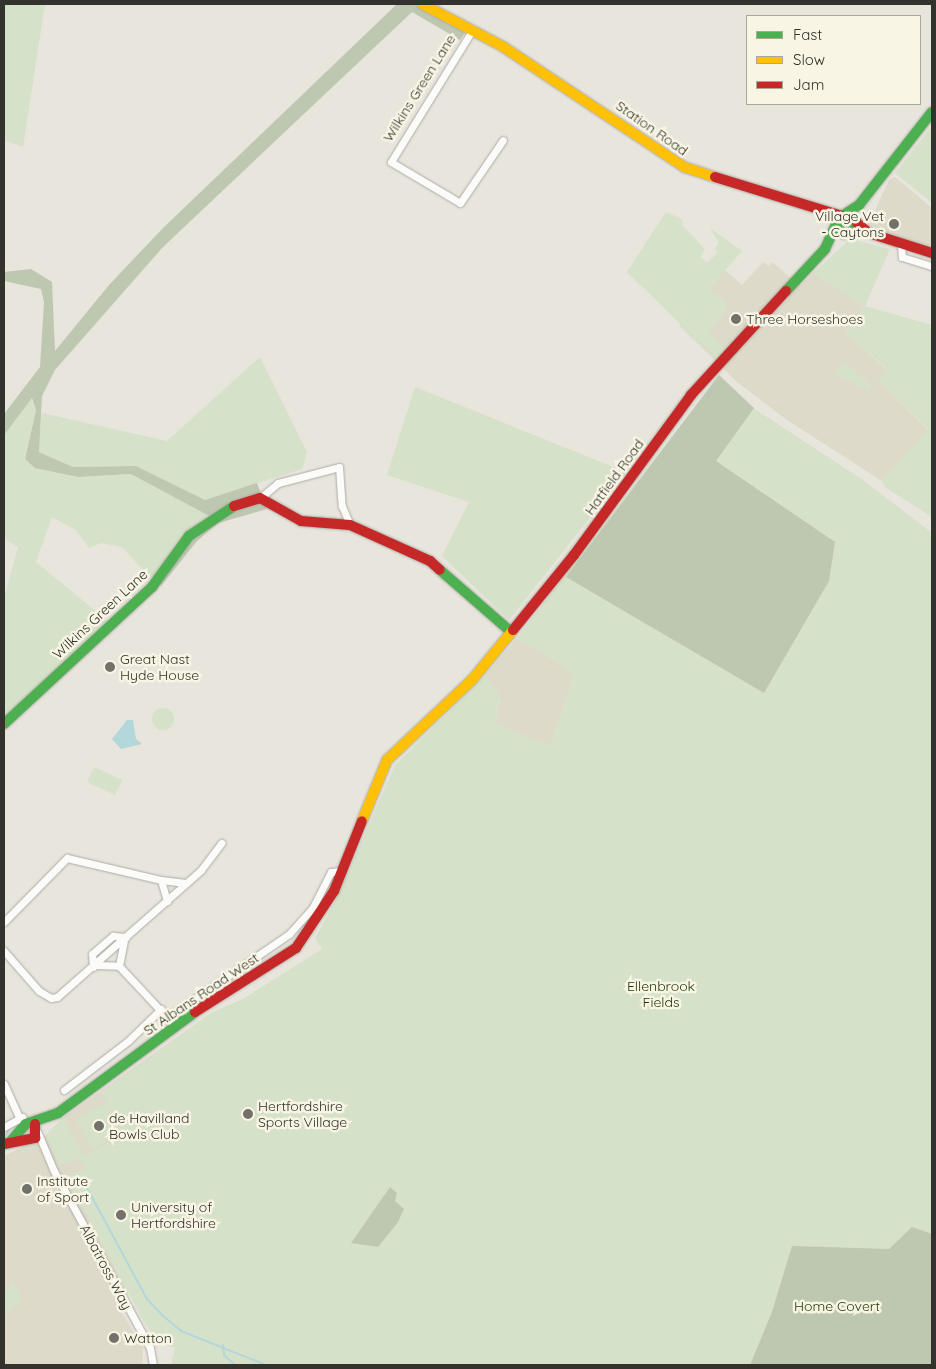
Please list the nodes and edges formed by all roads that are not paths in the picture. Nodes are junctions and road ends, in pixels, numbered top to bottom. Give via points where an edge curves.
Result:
1 (422, 4) edge
2 (473, 29) junction
3 (932, 112) edge
4 (503, 140) dead end
5 (859, 205) junction
6 (841, 220) junction
7 (856, 222) junction
8 (869, 233) junction
9 (849, 234) junction
10 (901, 244) junction
11 (824, 249) junction
12 (932, 253) edge
13 (932, 266) edge
14 (260, 498) junction
15 (350, 526) junction
16 (511, 632) junction
17 (4, 724) edge
18 (427, 724) joint
19 (220, 843) dead end
20 (342, 871) junction
21 (161, 880) junction
22 (186, 883) junction
23 (166, 901) junction
24 (4, 922) edge
25 (125, 938) junction
26 (4, 951) edge
27 (94, 966) junction
28 (119, 966) junction
29 (161, 1009) junction
30 (168, 1017) junction
31 (175, 1026) junction
32 (4, 1084) edge
33 (64, 1090) dead end
34 (4, 1127) edge
35 (29, 1129) junction
36 (7, 1143) edge
37 (153, 1365) edge

1 - 2 main road, Station Road
2 - 4 street, Wilkins Green Lane via 391,162 460,203
2 - 6 main road, Station Road via 684,167
3 - 5 main road, Hatfield Road
5 - 6 main road, Hatfield Road
5 - 7 main road, Hatfield Road
6 - 7 main road
6 - 9 main road
6 - 11 main road, Hatfield Road
7 - 8 main road
7 - 9 main road, Hatfield Road
8 - 9 main road
8 - 10 main road
9 - 11 main road, Hatfield Road
10 - 12 main road
10 - 13 street via 902,257
11 - 16 main road, Hatfield Road via 691,395 574,555
14 - 15 main road via 301,521
14 - 15 street via 278,483 339,467 342,506
14 - 17 main road, Wilkins Green Lane via 235,506 189,536 152,587 68,662 14,720
15 - 16 main road via 430,561
16 - 18 main road, Hatfield Road via 472,680
18 - 20 main road, St Albans Road West via 384,766
19 - 22 street
20 - 30 street, St Albans Road West via 331,872 313,907 289,934
20 - 31 main road, St Albans Road West via 318,920 296,948
21 - 22 street
21 - 23 street
21 - 24 street via 67,858 57,864
22 - 23 street
23 - 25 street
25 - 27 street
25 - 28 street
26 - 27 street via 39,991 51,998
27 - 28 street
28 - 29 street
29 - 30 street
29 - 33 street via 128,1041
30 - 31 street
31 - 35 main road, St Albans Road West via 50,1118
32 - 35 street, Albatross Way
34 - 35 street, St Albans Road West
35 - 36 main road, St Albans Road West
35 - 37 street, Albatross Way via 150,1348

